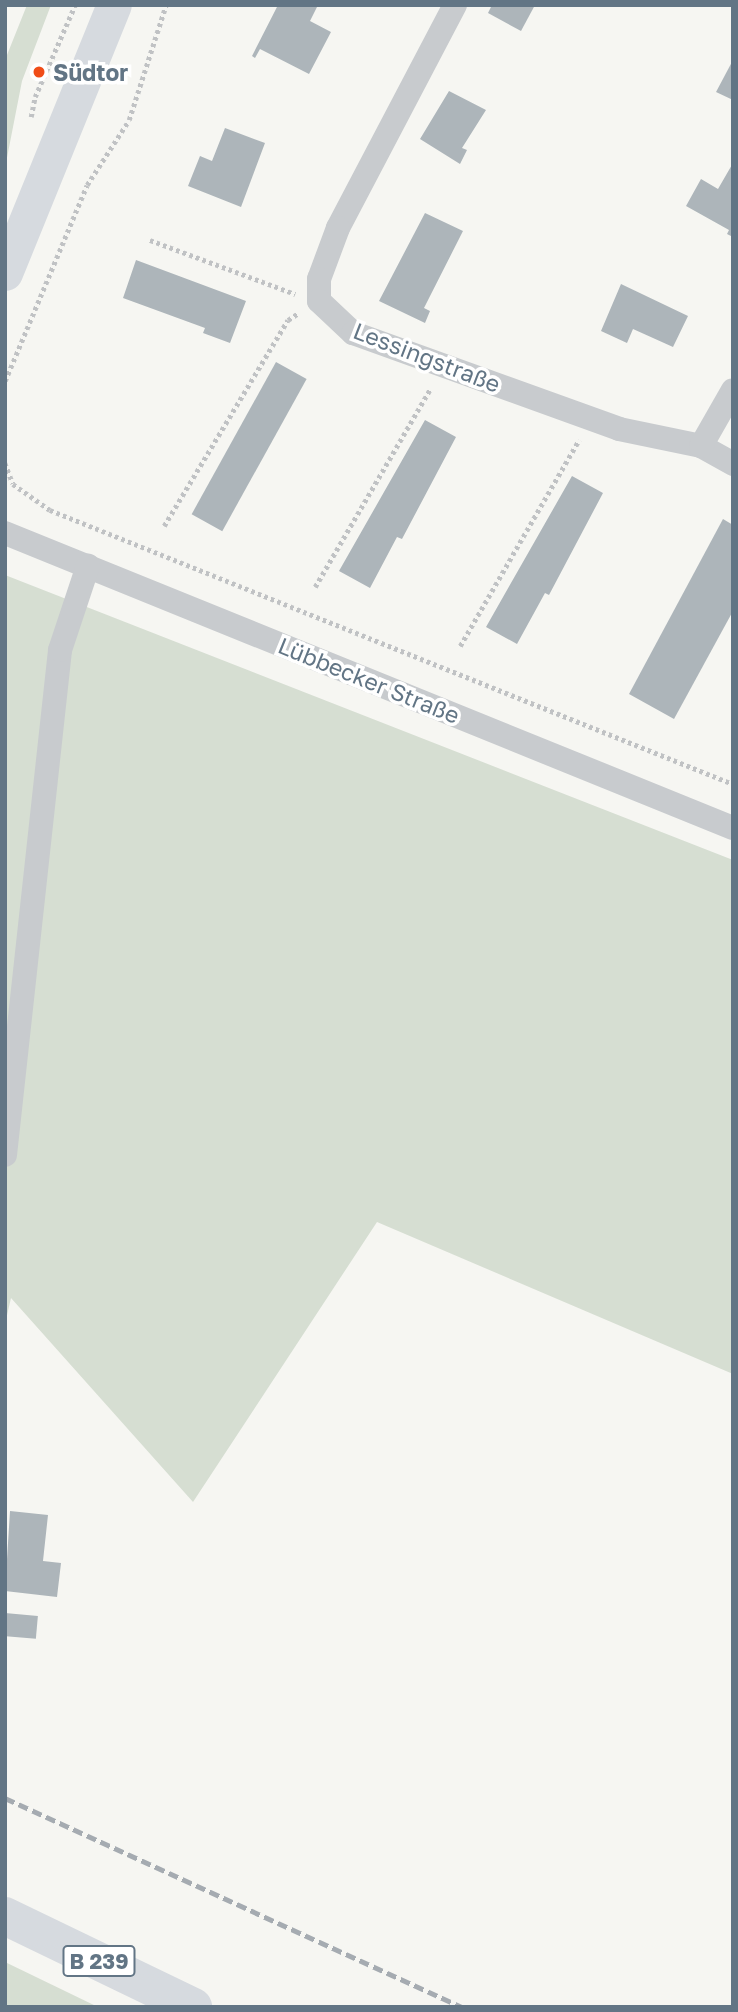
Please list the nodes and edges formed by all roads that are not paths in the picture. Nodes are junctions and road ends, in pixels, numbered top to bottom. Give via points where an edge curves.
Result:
1 (114, 5) edge
2 (455, 5) edge
3 (5, 273) edge
4 (733, 390) edge
5 (701, 446) junction
6 (733, 464) edge
7 (5, 534) edge
8 (88, 566) junction
9 (733, 828) edge
10 (5, 1155) edge
11 (5, 1916) edge
12 (192, 2007) edge

1 - 3 main road
2 - 5 street, Lessingstraße via 338,228 319,293 353,333 591,419
4 - 5 street
5 - 6 street, Lessingstraße
7 - 8 street, Lübbecker Straße
8 - 9 street, Lübbecker Straße
8 - 10 street via 60,650
11 - 12 main road, B 239

